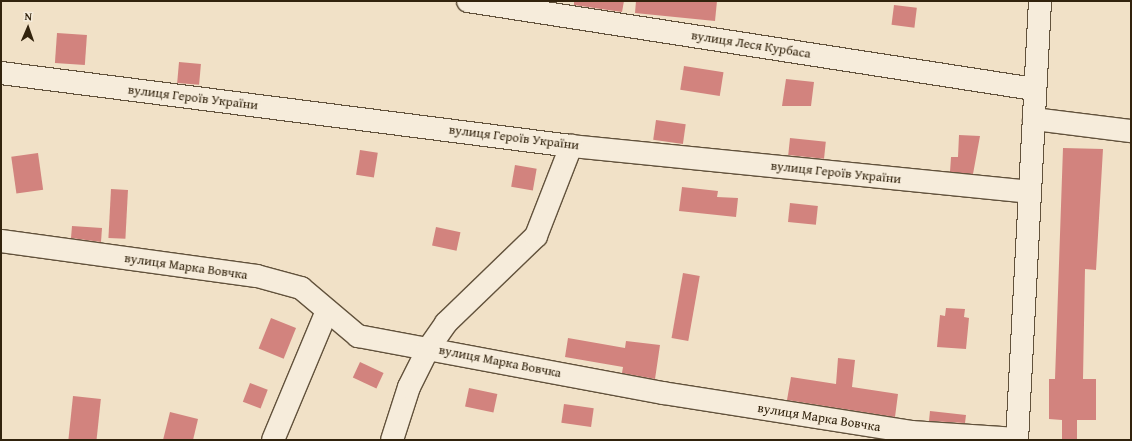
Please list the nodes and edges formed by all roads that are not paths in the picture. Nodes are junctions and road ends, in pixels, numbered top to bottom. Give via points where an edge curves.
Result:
1 (468, 1) edge
2 (1040, 1) edge
3 (1, 73) edge
4 (1034, 89) junction
5 (1034, 119) junction
6 (1131, 131) edge
7 (571, 146) junction
8 (1028, 192) junction
9 (1, 242) edge
10 (327, 311) junction
11 (428, 349) junction
12 (273, 440) edge
13 (392, 440) edge
14 (1017, 440) edge

1 - 4 street, вулиця Леся Курбаса
2 - 4 street
3 - 7 street, вулиця Героїв України
4 - 5 street
5 - 6 street
5 - 8 street
7 - 8 street, вулиця Героїв України
7 - 11 street via 536,236 446,323
8 - 14 street
9 - 10 street, вулиця Марка Вовчка via 257,276 301,288
10 - 11 street, вулиця Марка Вовчка via 358,336
10 - 12 street
11 - 13 street via 409,387
11 - 14 street, вулиця Марка Вовчка via 663,393 911,432

